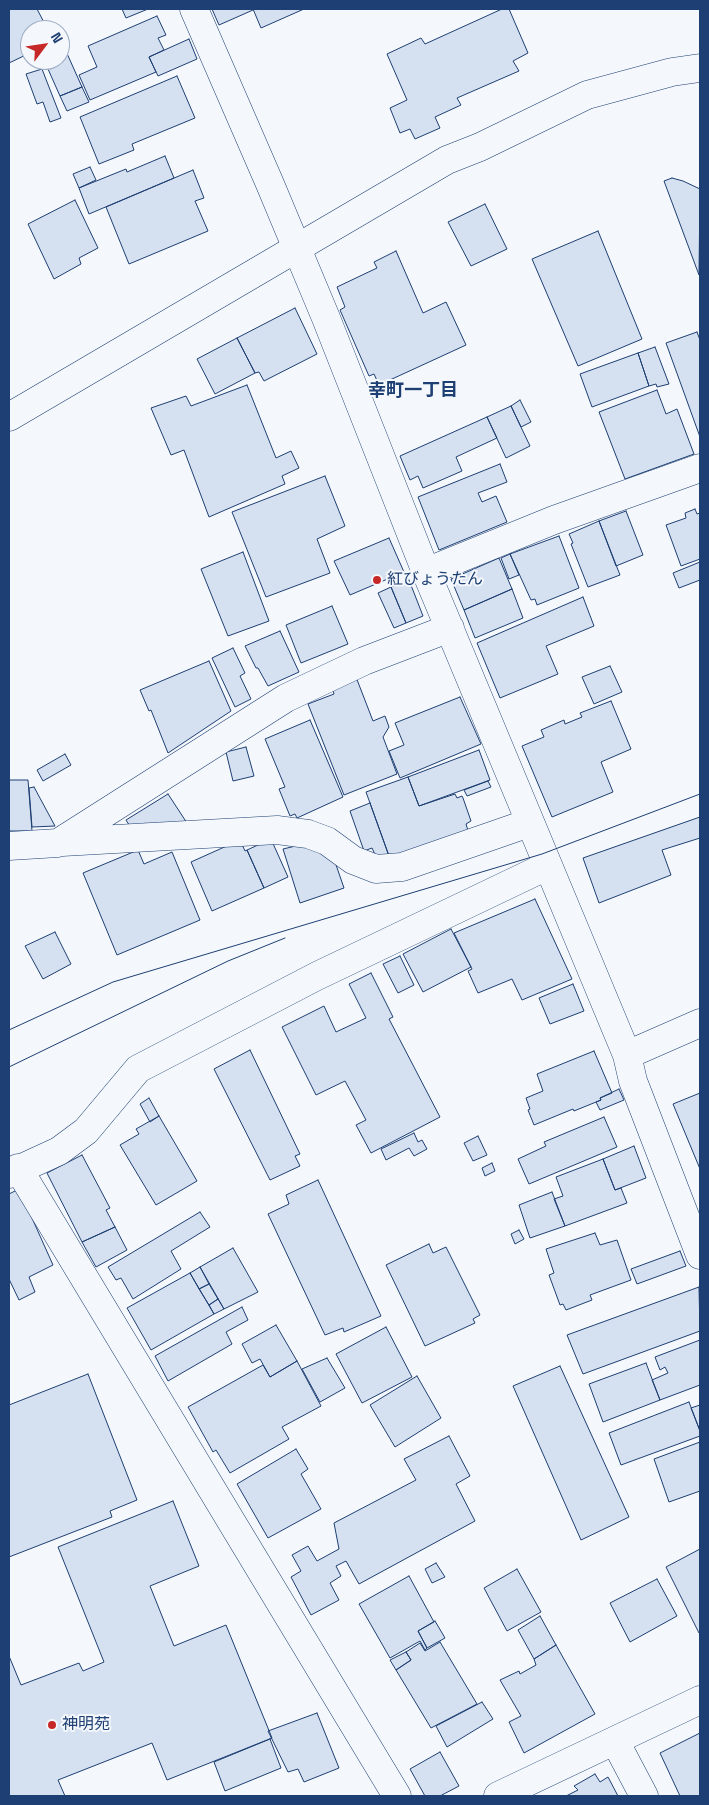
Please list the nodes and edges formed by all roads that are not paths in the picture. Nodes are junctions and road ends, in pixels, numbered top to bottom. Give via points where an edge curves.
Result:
1 (194, 9) edge
2 (700, 68) edge
3 (297, 249) junction
4 (9, 418) edge
5 (700, 468) edge
6 (426, 572) junction
7 (450, 628) junction
8 (529, 823) junction
9 (58, 843) junction
10 (9, 846) edge
11 (547, 866) junction
12 (700, 1024) edge
13 (627, 1055) junction
14 (13, 1171) edge
15 (700, 1255) edge
16 (700, 1700) edge
17 (615, 1740) junction
18 (397, 1796) edge
19 (498, 1796) edge
20 (644, 1796) edge

1 - 3 street
2 - 3 street via 672,72 587,95 447,160
3 - 4 street
3 - 6 street
5 - 6 street via 554,520
6 - 7 street
7 - 8 street
7 - 9 street via 364,660 286,698
8 - 9 street via 402,867 376,869 353,860 327,841 308,834 277,830
8 - 11 street
9 - 10 street
11 - 13 street
11 - 14 street via 317,976 138,1069 86,1131 59,1151
12 - 13 street
13 - 15 street via 632,1081
14 - 18 street
16 - 17 street
17 - 19 street
17 - 20 street

